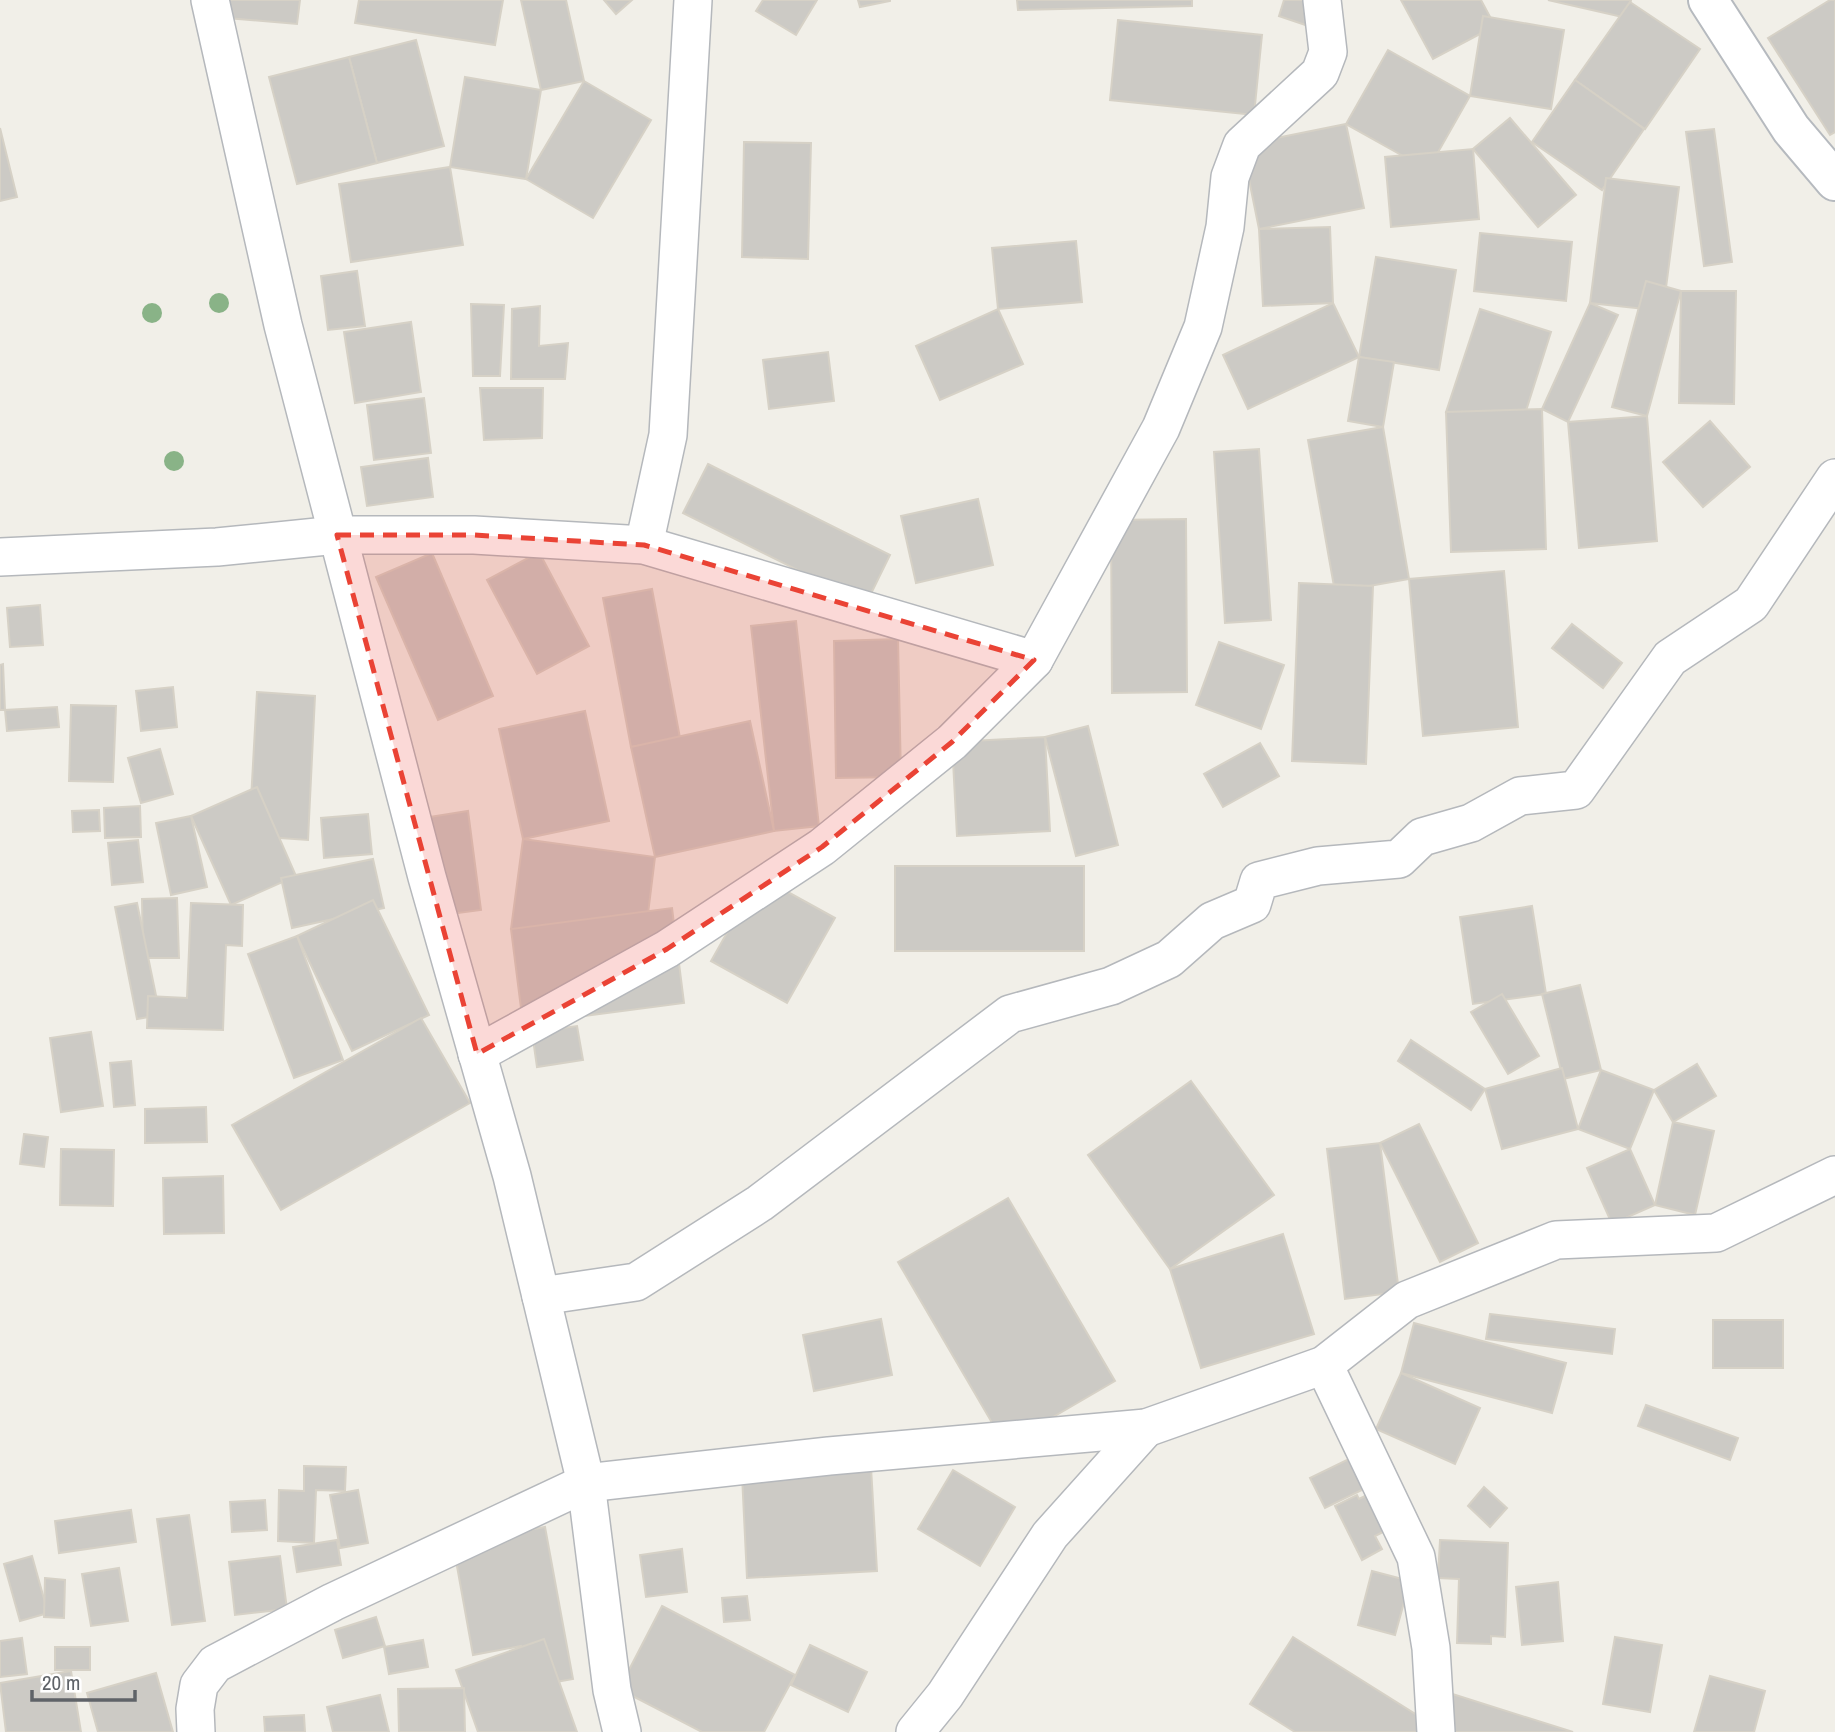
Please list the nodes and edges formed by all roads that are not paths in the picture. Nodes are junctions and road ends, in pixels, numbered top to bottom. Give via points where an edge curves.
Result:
1 (210, 0) edge
2 (693, 0) edge
3 (1321, 0) edge
4 (1708, 0) edge
5 (1835, 181) edge
6 (1835, 478) edge
7 (338, 535) junction
8 (644, 545) junction
9 (0, 557) edge
10 (1034, 660) junction
11 (477, 1054) junction
12 (1835, 1175) edge
13 (541, 1296) junction
14 (1324, 1366) junction
15 (1146, 1427) junction
16 (586, 1483) junction
17 (196, 1732) edge
18 (622, 1732) edge
19 (915, 1732) edge
20 (1436, 1732) edge

1 - 7 street via 283,324
2 - 8 street via 668,435
3 - 10 street via 1328,52 1320,73 1241,145 1230,177 1225,227 1203,327 1161,428
4 - 5 street via 1791,129
6 - 13 street via 1751,604 1670,658 1576,790 1520,796 1471,823 1422,837 1399,859 1318,866 1259,881 1252,904 1212,921 1169,959 1111,986 1010,1014 760,1203 636,1282
7 - 8 street via 474,535
7 - 9 street via 218,547
7 - 11 street
8 - 10 street
10 - 11 street via 952,742 821,847 667,949
11 - 13 street
12 - 14 street via 1716,1233 1556,1240 1407,1300
13 - 16 street
14 - 15 street
14 - 20 street via 1416,1557 1431,1648
15 - 16 street
15 - 19 street via 1049,1535 945,1695
16 - 17 street via 333,1602 215,1664 199,1685
16 - 18 street via 612,1690

